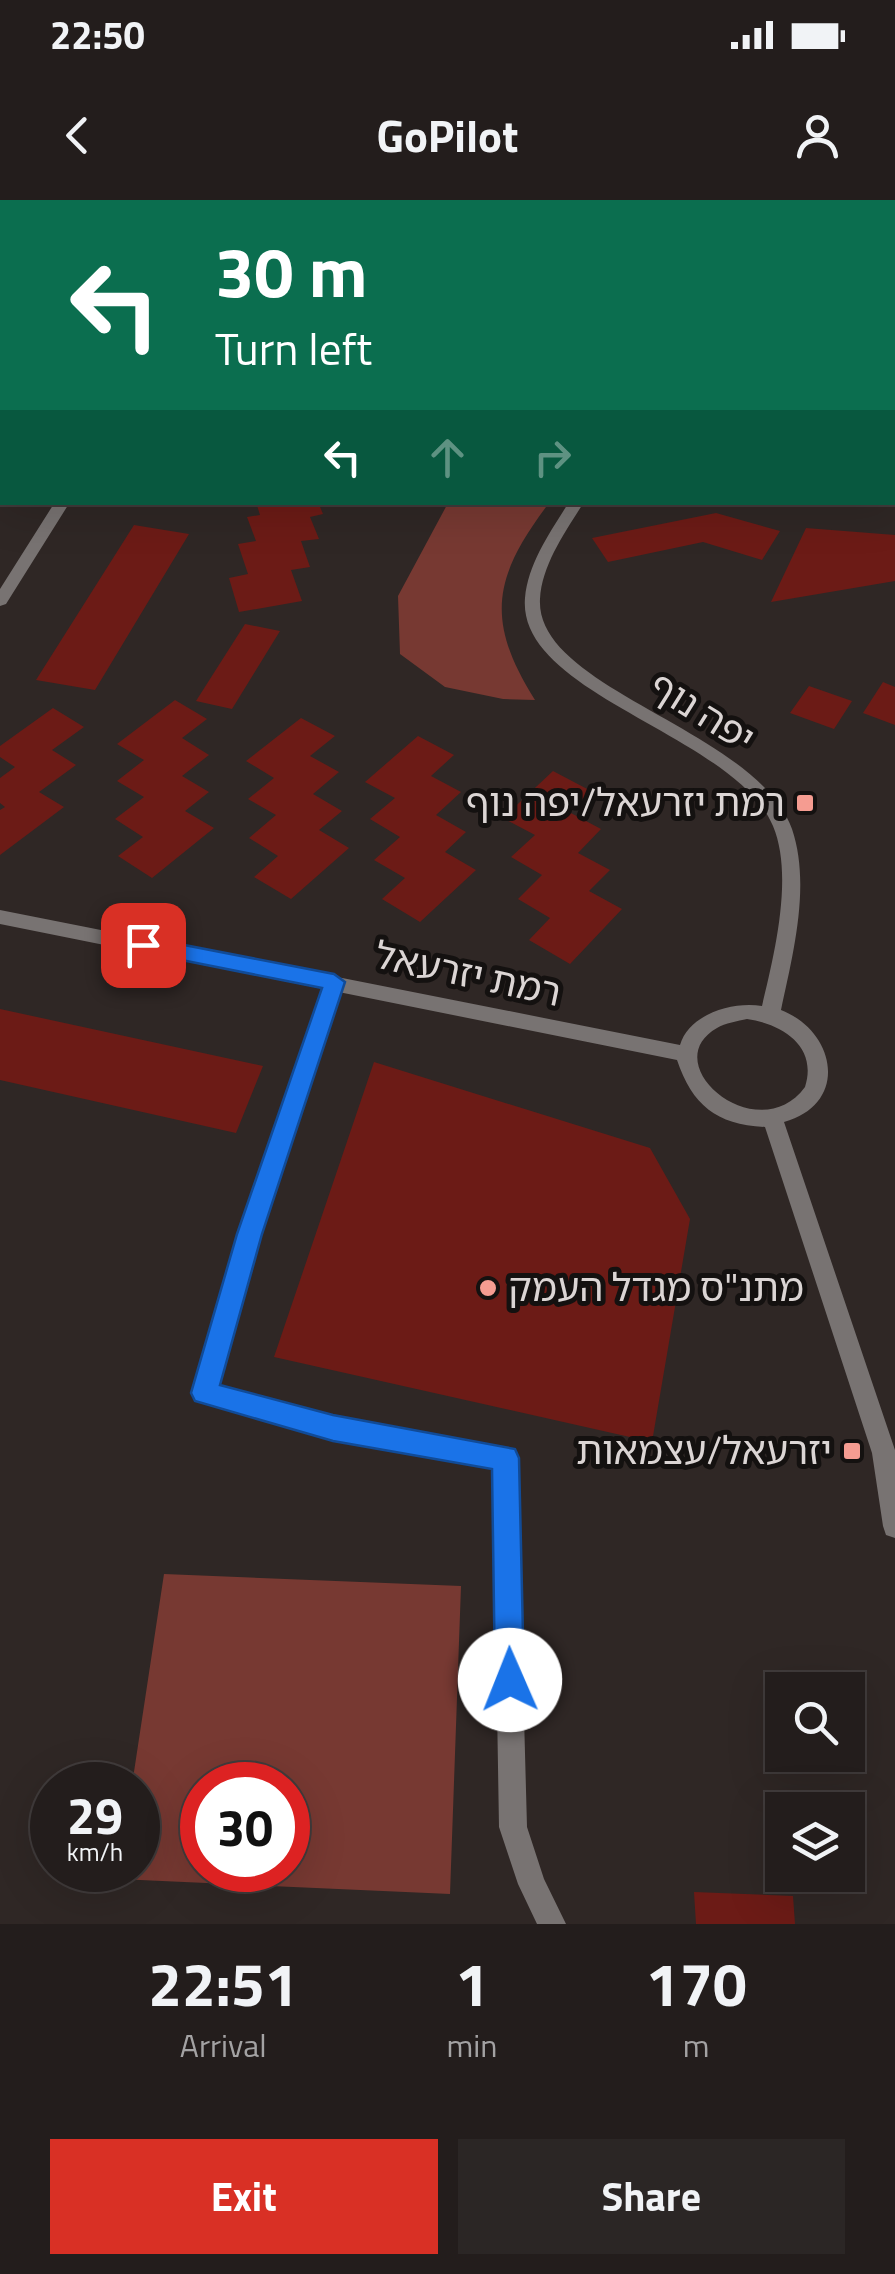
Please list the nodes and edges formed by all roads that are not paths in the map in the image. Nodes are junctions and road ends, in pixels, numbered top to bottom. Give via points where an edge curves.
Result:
1 (62, 505) edge
2 (575, 505) edge
3 (0, 601) edge
4 (0, 917) edge
5 (334, 982) junction
6 (770, 1015) junction
7 (685, 1054) junction
8 (772, 1118) junction
9 (895, 1526) edge
10 (552, 1924) edge

1 - 3 street
2 - 6 street, יפה נוף via 534,586 533,616 551,648 584,676 720,755 758,788 782,826 786,939
4 - 5 street, רמת יזרעאל
5 - 7 street, רמת יזרעאל
5 - 10 street via 204,1393 333,1428 505,1458 513,1827
6 - 7 street via 747,1010 714,1018 692,1037
6 - 8 street via 800,1031 820,1069 802,1106
7 - 8 street via 693,1084 718,1107
8 - 9 street via 884,1453

